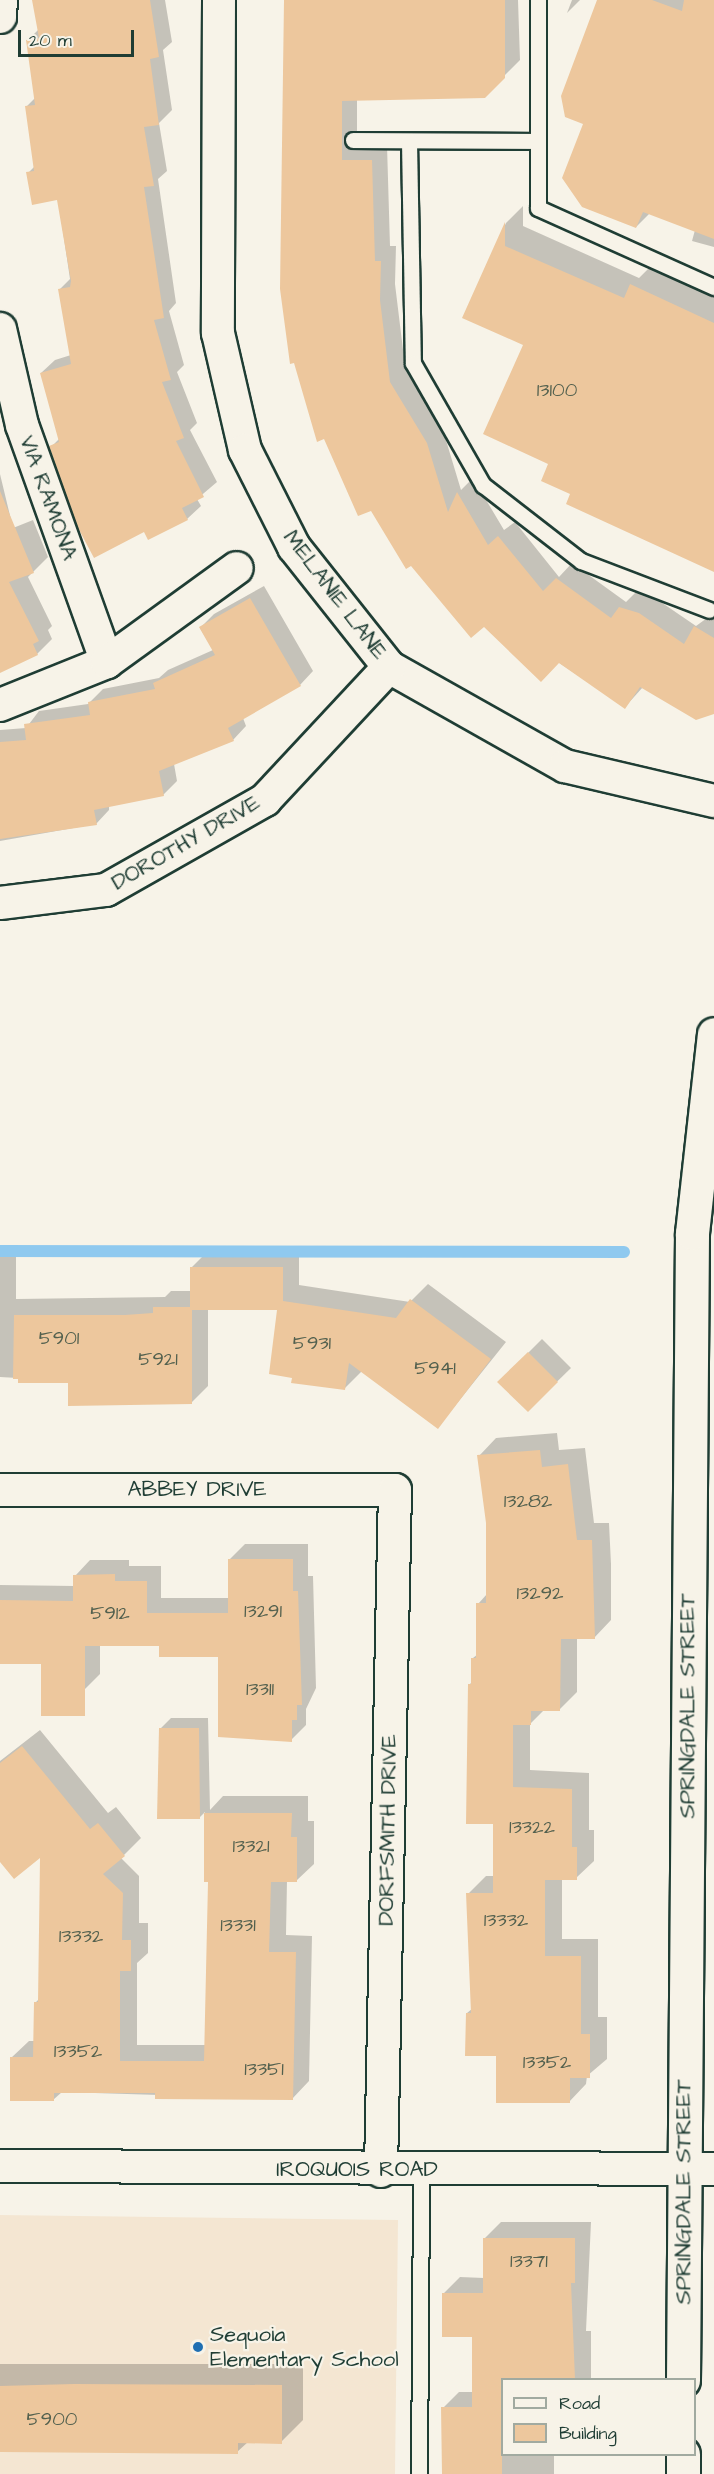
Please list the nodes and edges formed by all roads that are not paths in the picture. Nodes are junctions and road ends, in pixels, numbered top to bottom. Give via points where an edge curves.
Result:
1 (1, 0) edge
2 (219, 0) edge
3 (538, 0) edge
4 (0, 17) edge
5 (353, 140) dead end
6 (409, 141) junction
7 (538, 141) junction
8 (714, 287) edge
9 (0, 329) edge
10 (237, 568) dead end
11 (709, 610) dead end
12 (107, 662) junction
13 (389, 668) junction
14 (0, 705) edge
15 (714, 801) edge
16 (0, 903) edge
17 (714, 1034) edge
18 (712, 1068) edge
19 (0, 1490) edge
20 (395, 1490) joint
21 (0, 2166) edge
22 (699, 2168) edge
23 (421, 2170) junction
24 (381, 2171) junction
25 (683, 2378) edge
26 (683, 2456) edge
27 (419, 2474) edge
28 (683, 2474) edge

1 - 4 street
2 - 13 street, MELANIE LANE via 218,333 245,450 294,547
3 - 7 lane
5 - 6 lane
6 - 7 lane
6 - 11 lane via 413,363 483,486 581,561
7 - 8 lane via 538,208
9 - 12 street, VIA RAMONA via 22,425
10 - 12 street
12 - 14 street
13 - 15 street, MELANIE LANE via 565,765
13 - 16 street, DOROTHY DRIVE via 264,800 106,890
17 - 18 main road, SPRINGDALE STREET
18 - 22 main road, SPRINGDALE STREET via 692,1233
19 - 20 street, ABBEY DRIVE
20 - 24 street, DORFSMITH DRIVE
21 - 24 street, IROQUOIS ROAD
22 - 23 street, IROQUOIS ROAD
22 - 25 main road, SPRINGDALE STREET
23 - 24 street, IROQUOIS ROAD
23 - 27 lane
26 - 28 main road

